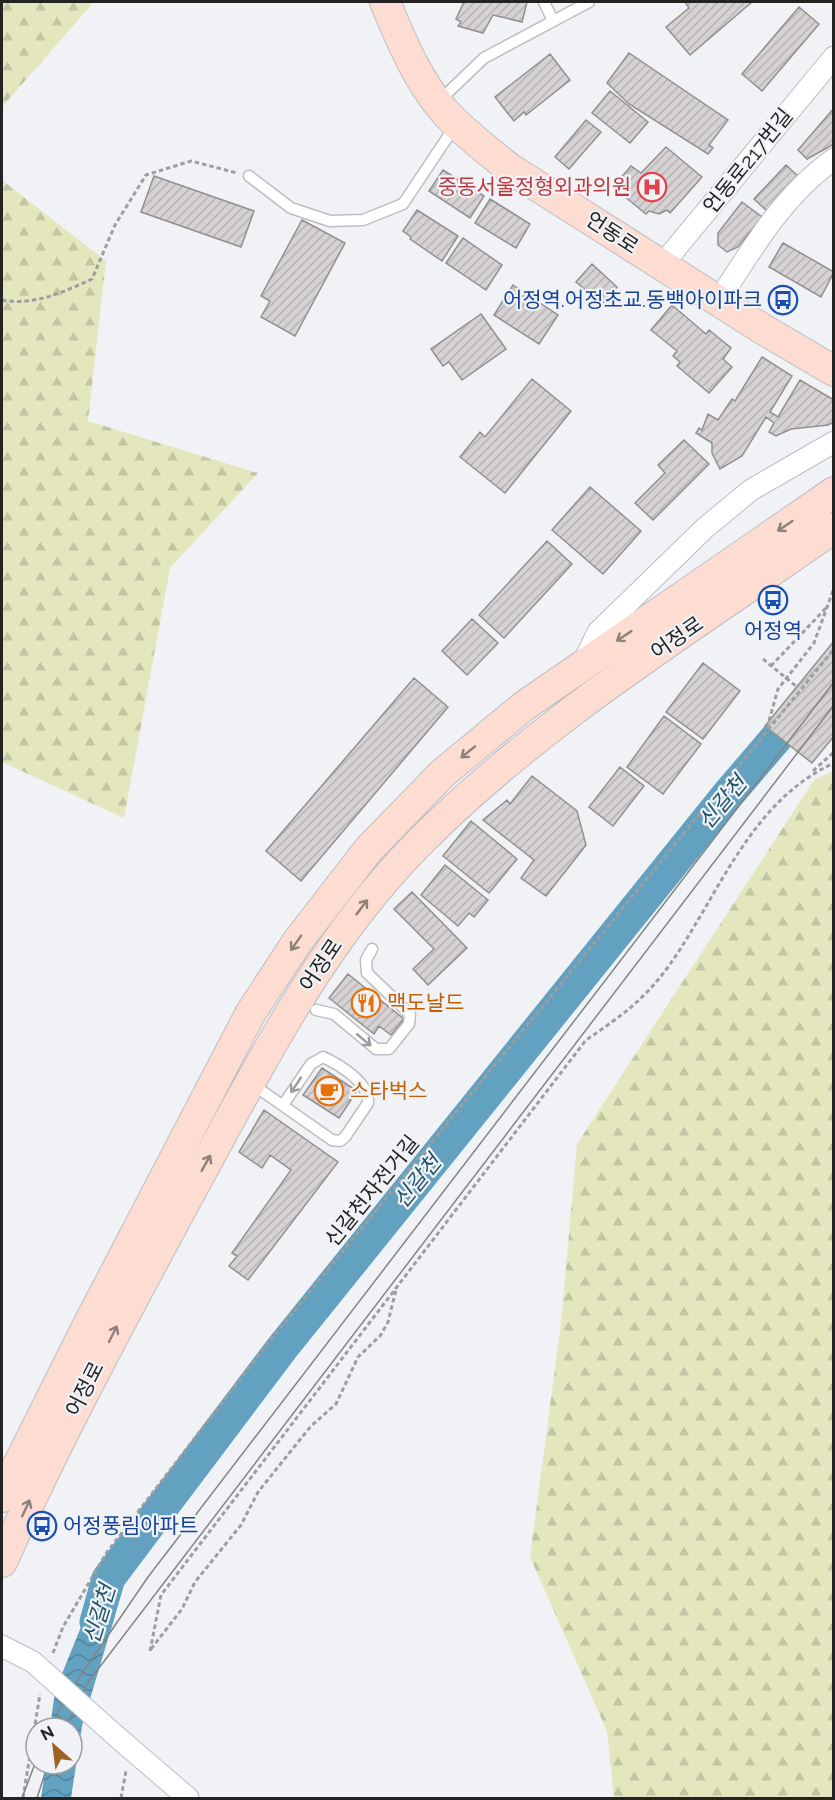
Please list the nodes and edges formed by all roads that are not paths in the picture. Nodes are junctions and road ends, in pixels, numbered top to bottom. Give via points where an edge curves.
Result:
1 (385, 2) edge
2 (544, 2) edge
3 (589, 2) edge
4 (553, 21) junction
5 (834, 57) edge
6 (447, 113) junction
7 (834, 159) edge
8 (249, 176) road end
9 (662, 266) junction
10 (719, 300) junction
11 (834, 371) edge
12 (834, 442) edge
13 (834, 492) edge
14 (834, 528) edge
15 (581, 666) junction
16 (372, 949) dead end
17 (316, 1010) dead end
18 (250, 1014) junction
19 (279, 1032) junction
20 (250, 1083) junction
21 (283, 1105) junction
22 (2, 1497) edge
23 (5, 1546) edge
24 (2, 1646) edge
25 (188, 1798) edge

1 - 6 main road, 언동로 via 414,67
2 - 4 lane
3 - 4 lane
4 - 6 lane via 484,58
5 - 9 street, 언동로217번길
6 - 8 lane via 404,204 363,220 330,221 291,208
6 - 9 main road, 언동로 via 509,168
7 - 10 street via 813,174 768,224
9 - 10 main road, 언동로
10 - 11 main road, 언동로
12 - 15 street via 751,490 705,528 598,632
13 -> 15 main road, 어정로
19 -> 14 main road, 어정로 via 322,961 365,902 416,845 474,792 562,719
15 -> 18 main road, 어정로 via 524,706 443,773 368,850 297,942
17 -> 16 lane via 334,1014 376,1049 389,1049 409,1024 410,1014 366,973 366,960
18 - 19 main road
18 - 22 main road, 어정로
19 - 20 main road, 어정로
20 - 21 lane
23 -> 20 main road, 어정로
21 -> 21 lane via 332,1140 340,1141 369,1097 364,1085 323,1057 311,1064
24 - 25 street, bridge via 42,1661 116,1736

